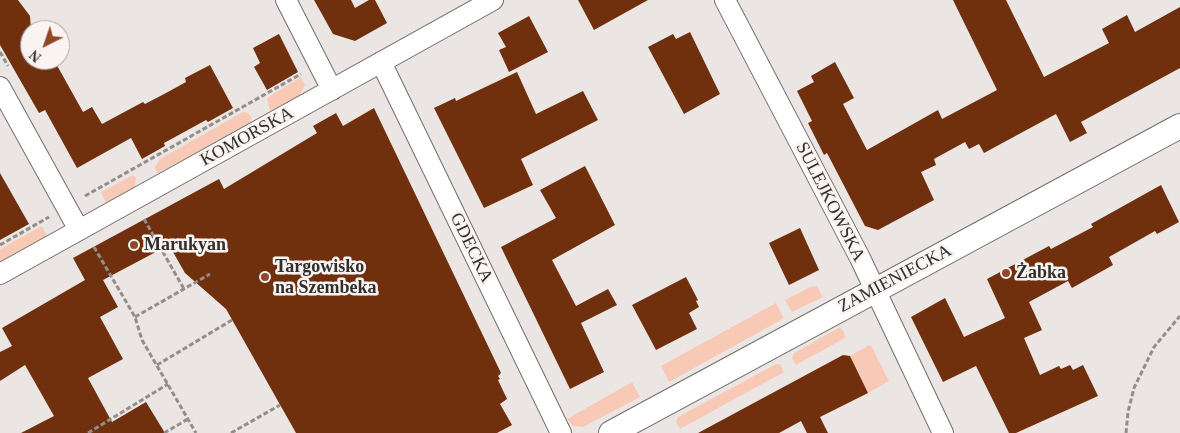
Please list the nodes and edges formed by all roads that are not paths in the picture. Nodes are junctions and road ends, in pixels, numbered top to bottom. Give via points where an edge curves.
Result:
1 (286, 0) edge
2 (493, 0) edge
3 (725, 0) edge
4 (381, 62) junction
5 (0, 87) edge
6 (332, 90) junction
7 (1180, 126) edge
8 (85, 236) junction
9 (0, 274) edge
10 (875, 290) junction
11 (561, 433) edge
12 (611, 433) edge
13 (943, 433) edge

1 - 6 street
2 - 4 street, KOMORSKA
3 - 10 street, SULEJKOWSKA
4 - 6 street, KOMORSKA
4 - 11 street, GDECKA
5 - 8 street
6 - 8 street, KOMORSKA
7 - 10 street, ZAMIENIECKA
8 - 9 street, KOMORSKA
10 - 12 street, ZAMIENIECKA
10 - 13 street, SULEJKOWSKA

